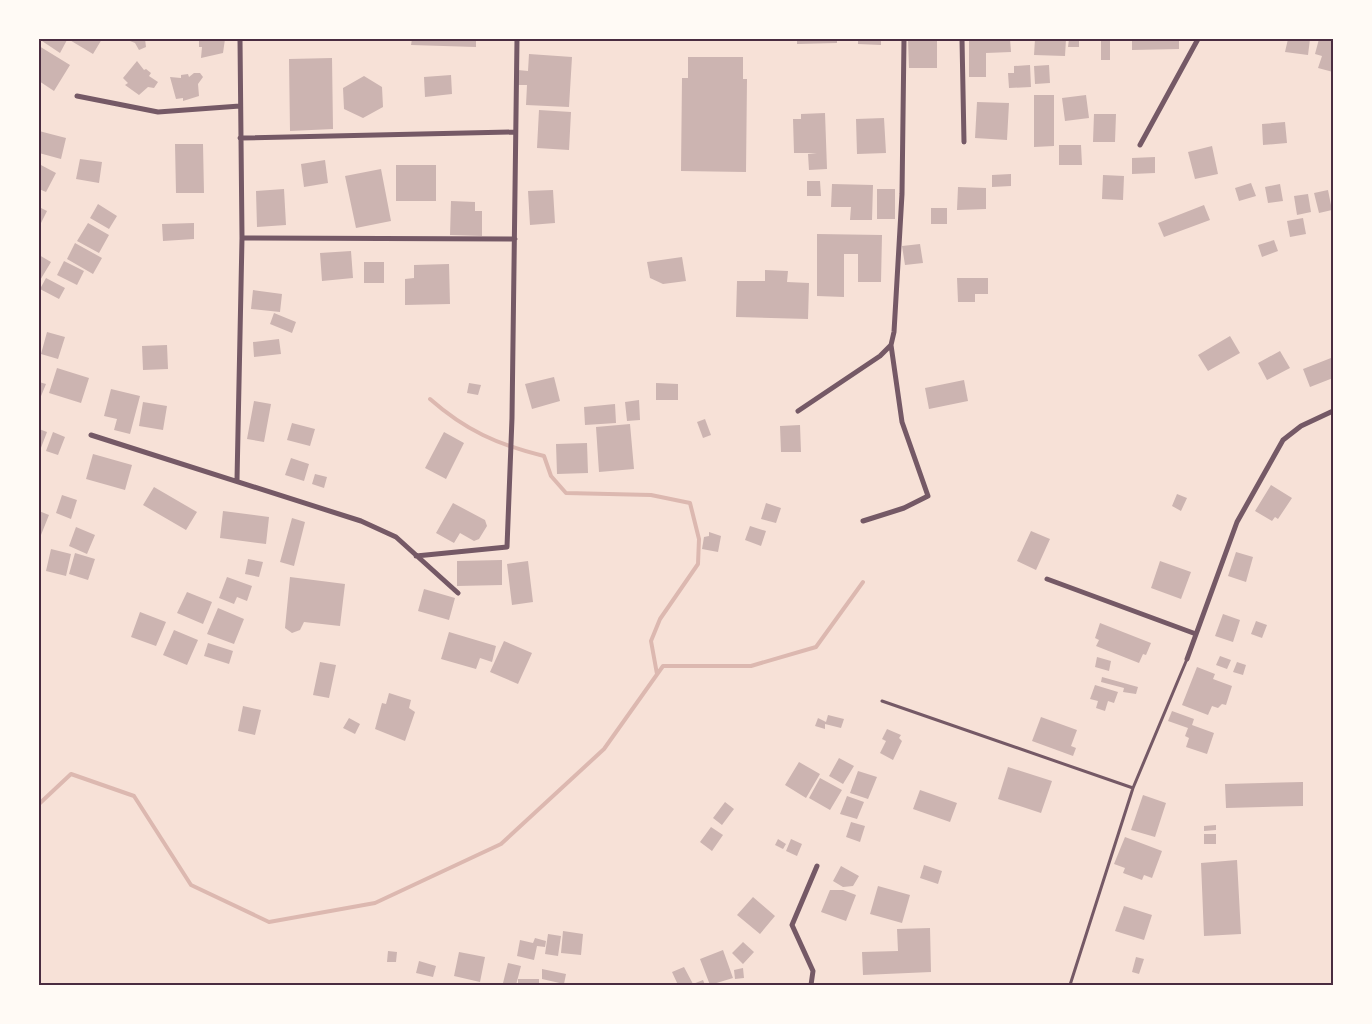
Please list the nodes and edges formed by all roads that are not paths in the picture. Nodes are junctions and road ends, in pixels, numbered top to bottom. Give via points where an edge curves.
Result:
1 (240, 39) edge
2 (517, 39) edge
3 (904, 39) edge
4 (962, 39) edge
5 (1198, 39) edge
6 (77, 96) dead end
7 (240, 106) junction
8 (514, 132) junction
9 (240, 138) junction
10 (964, 142) dead end
11 (1140, 145) dead end
12 (242, 238) junction
13 (515, 239) junction
14 (891, 345) junction
15 (798, 411) dead end
16 (1333, 411) edge
17 (91, 435) dead end
18 (237, 480) junction
19 (863, 521) dead end
20 (416, 556) junction
21 (1047, 579) dead end
22 (458, 592) dead end
23 (1196, 634) junction
24 (1187, 659) joint
25 (882, 701) dead end
26 (1132, 788) junction
27 (817, 866) dead end
28 (811, 985) edge
29 (1070, 985) edge

1 - 7 street
2 - 8 street
3 - 14 street via 902,194
4 - 10 street
5 - 11 street
6 - 7 street via 158,112
7 - 9 street
8 - 9 street
8 - 13 street
9 - 12 street
12 - 13 street
12 - 18 street
13 - 20 street via 507,547
14 - 15 street
14 - 19 street via 902,422 928,496
16 - 23 street via 1301,426 1283,440 1237,522
17 - 18 street
18 - 20 street via 361,521 396,537
20 - 22 street
21 - 23 street
23 - 24 street
24 - 26 lane
25 - 26 lane
26 - 29 lane
27 - 28 street via 792,925 813,971

